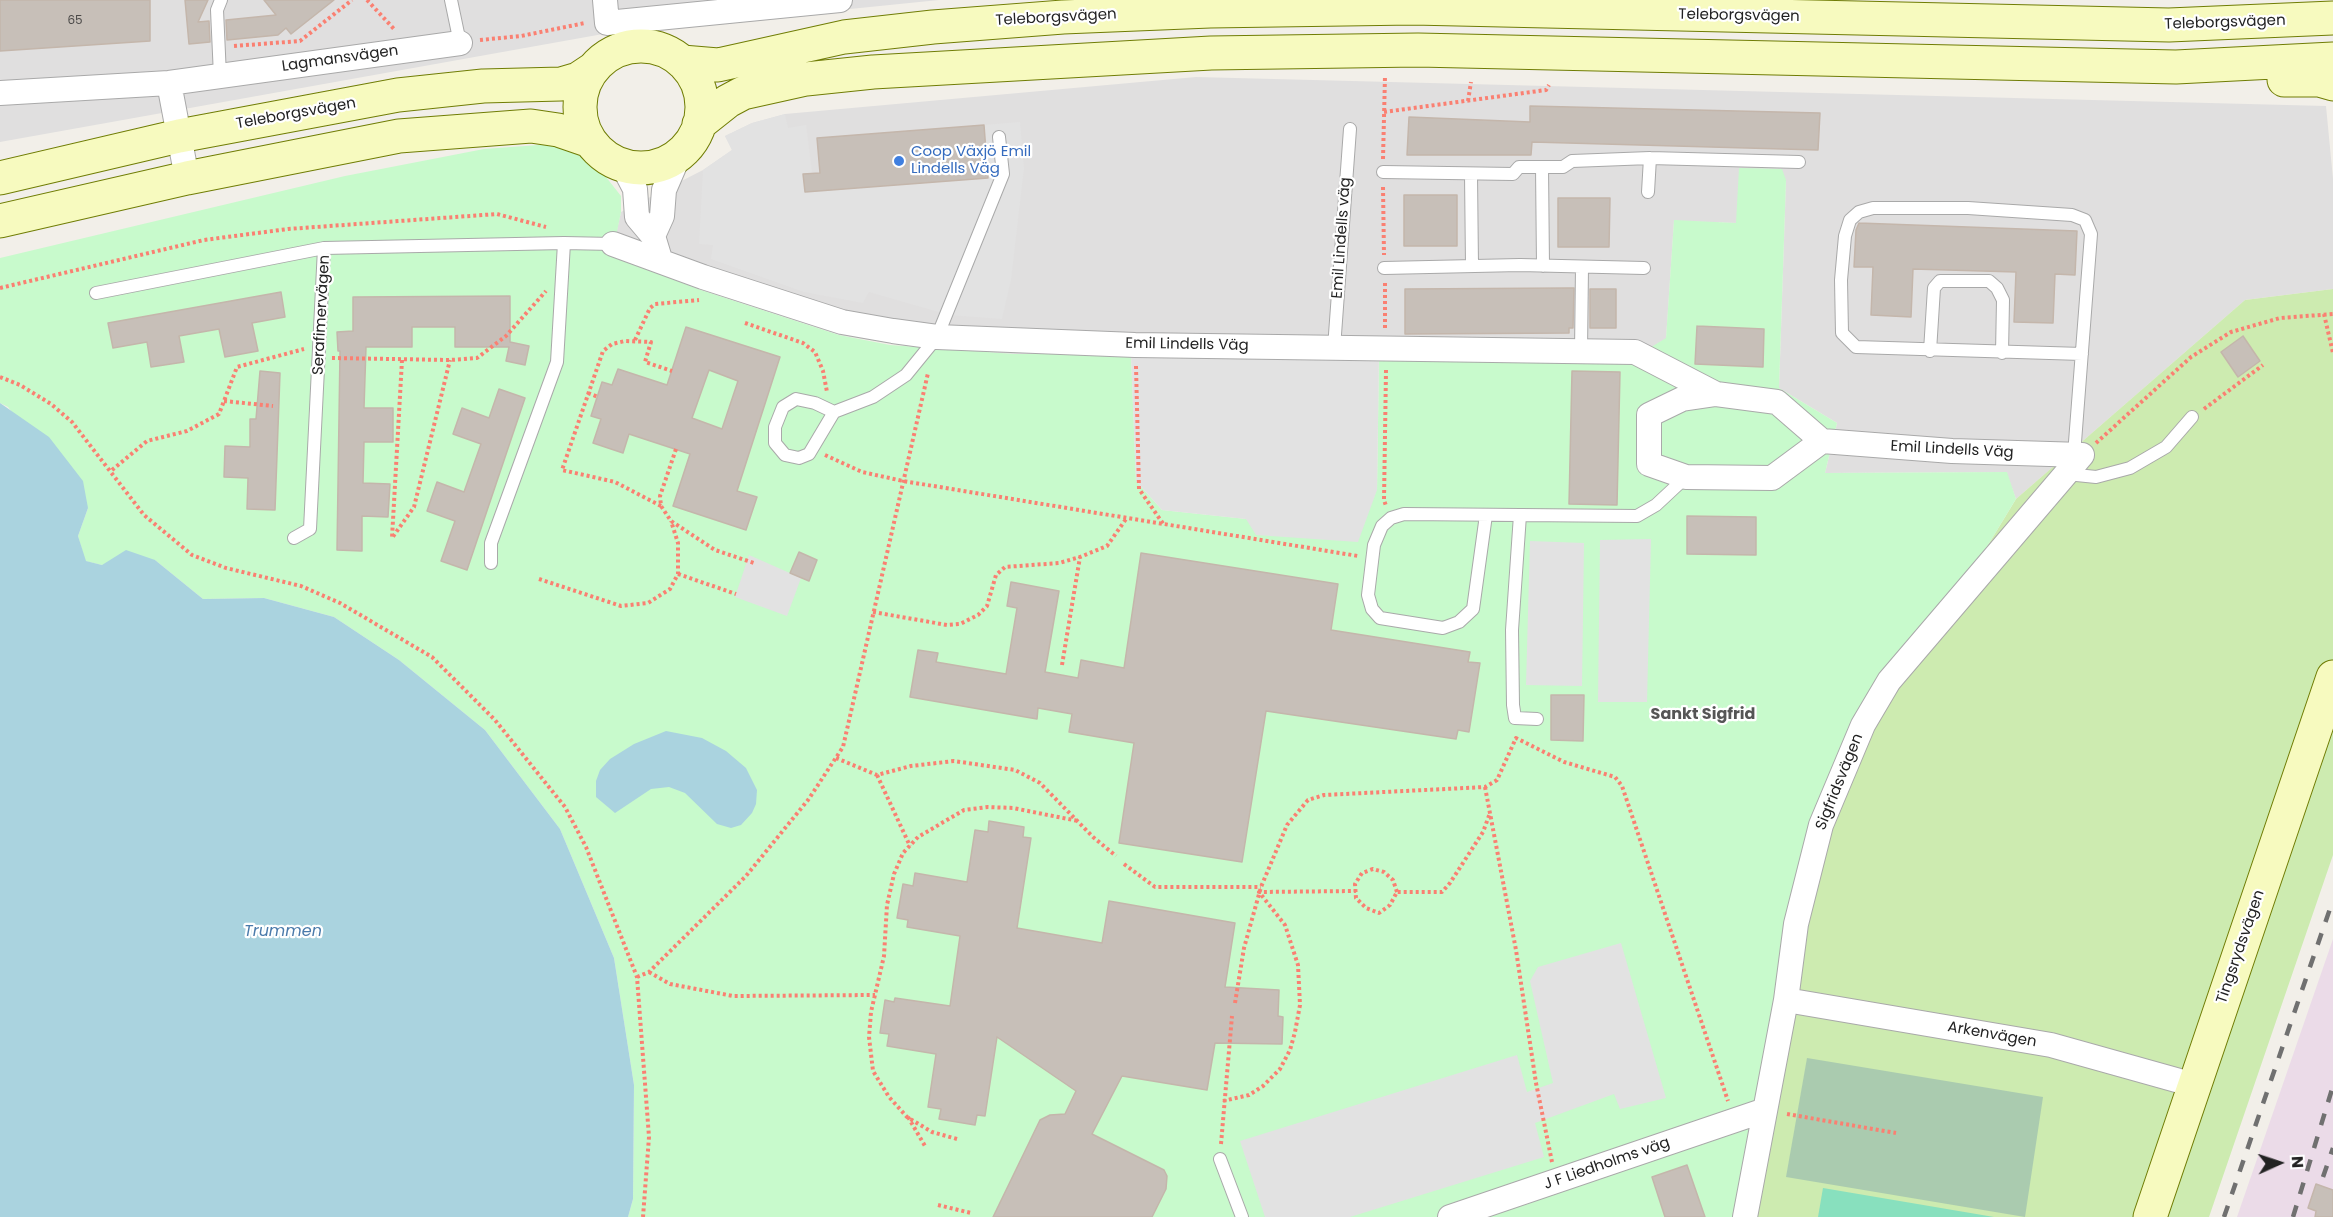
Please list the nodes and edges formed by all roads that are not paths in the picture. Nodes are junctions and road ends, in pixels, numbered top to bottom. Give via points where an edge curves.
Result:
1 (220, 0) edge
2 (451, 0) edge
3 (840, 0) edge
4 (606, 12) edge
5 (2326, 13) edge
6 (460, 43) joint
7 (2333, 59) edge
8 (682, 62) junction
9 (2214, 67) junction
10 (593, 69) junction
11 (220, 76) junction
12 (169, 83) junction
13 (2333, 84) edge
14 (0, 93) edge
15 (699, 124) junction
16 (1350, 129) dead end
17 (179, 136) junction
18 (999, 137) dead end
19 (590, 141) junction
20 (681, 153) junction
21 (1650, 158) junction
22 (1798, 162) dead end
23 (623, 165) junction
24 (1542, 167) junction
25 (1383, 172) road end
26 (1472, 174) junction
27 (0, 178) edge
28 (187, 178) junction
29 (1648, 192) dead end
30 (0, 221) edge
31 (652, 236) junction
32 (564, 243) junction
33 (613, 244) joint
34 (324, 248) junction
35 (660, 259) junction
36 (1472, 266) junction
37 (1543, 266) junction
38 (1582, 267) junction
39 (1384, 268) road end
40 (1644, 268) dead end
41 (96, 293) dead end
42 (937, 337) junction
43 (1334, 348) junction
44 (1581, 351) junction
45 (1930, 351) junction
46 (2002, 353) junction
47 (2082, 354) junction
48 (1716, 394) junction
49 (834, 412) junction
50 (2192, 417) road end
51 (1822, 441) junction
52 (2074, 461) junction
53 (1686, 477) junction
54 (1486, 515) junction
55 (1520, 515) junction
56 (294, 538) dead end
57 (491, 562) dead end
58 (2333, 677) edge
59 (1537, 719) dead end
60 (1786, 1000) junction
61 (2194, 1085) junction
62 (1765, 1110) junction
63 (1220, 1159) road end
64 (1242, 1217) edge
65 (1450, 1217) edge
66 (1745, 1217) edge
67 (2150, 1217) edge

1 - 11 lane
2 - 6 lane
3 - 4 street
5 - 8 main road, Teleborgsvägen via 2169,25 1413,8 1210,11 933,27 844,37 718,65
6 - 11 street, Lagmansvägen
7 - 9 main road
8 - 10 main road via 657,48 636,47 615,52
8 - 15 main road via 699,90
9 - 13 main road via 2280,80
9 - 15 main road via 1418,50 1211,53 806,79 743,93
10 - 17 main road, Teleborgsvägen via 561,84 483,86 398,95
10 - 19 main road via 580,97 581,120
11 - 12 street, Lagmansvägen
12 - 14 street, Lagmansvägen
12 - 17 street
15 - 20 main road
16 - 43 lane, Emil Lindells väg
17 - 27 main road, Teleborgsvägen
17 - 28 street
18 - 42 lane via 1003,174
19 - 23 main road via 599,152
19 - 28 main road via 531,126 479,128 399,136
20 - 23 main road via 654,167
20 - 31 street via 664,190 662,216
21 - 22 lane
21 - 24 lane via 1572,160 1563,167
21 - 29 lane
23 - 31 street via 635,189 638,217
24 - 26 lane via 1520,167 1513,174
24 - 37 lane
25 - 26 lane
26 - 36 lane
28 - 30 main road
31 - 35 street
32 - 33 lane, Serafimervägen
32 - 34 lane, Serafimervägen
32 - 57 lane via 557,362 491,543
33 - 35 street, Emil Lindells Väg
34 - 41 lane
34 - 56 lane, Serafimervägen via 310,530
35 - 42 street, Emil Lindells Väg via 842,322
36 - 37 lane
36 - 39 lane
37 - 38 lane
38 - 40 lane
38 - 44 lane
42 - 43 street, Emil Lindells Väg
42 - 49 lane via 906,375 873,397
43 - 44 street, Emil Lindells Väg
44 - 48 street, Emil Lindells Väg via 1635,352
45 - 46 lane
45 - 46 lane via 1934,288 1940,281 1989,281 2003,300
45 - 47 lane via 1856,347 1842,333 1845,236 1850,220 1859,212 1873,208 1968,208 2072,215 2085,220 2091,234
46 - 47 lane
47 - 52 lane
48 - 51 street, Emil Lindells Väg via 1778,402
48 - 53 street, Emil Lindells Väg via 1682,399 1649,415 1649,464
49 - 49 lane via 796,399 783,407 774,427 775,443 785,454 799,458 813,450
50 - 52 lane via 2166,447 2130,468 2096,477
51 - 52 street, Emil Lindells Väg
51 - 53 street, Emil Lindells Väg via 1772,478
52 - 60 street, Sigfridsvägen via 1889,681 1863,725 1821,825 1796,924
53 - 55 lane via 1656,505 1637,516
54 - 54 lane via 1473,609 1459,622 1443,628 1380,618 1368,595 1374,545 1382,526 1404,514
54 - 55 lane
55 - 59 lane via 1512,630 1513,705 1515,718
58 - 61 main road, Tingsrydsvägen
60 - 61 street, Arkenvägen via 2050,1045
60 - 62 street, Sigfridsvägen
61 - 67 main road, Tingsrydsvägen
62 - 65 street, J F Liedholms väg
62 - 66 street, Sigfridsvägen
63 - 64 lane

